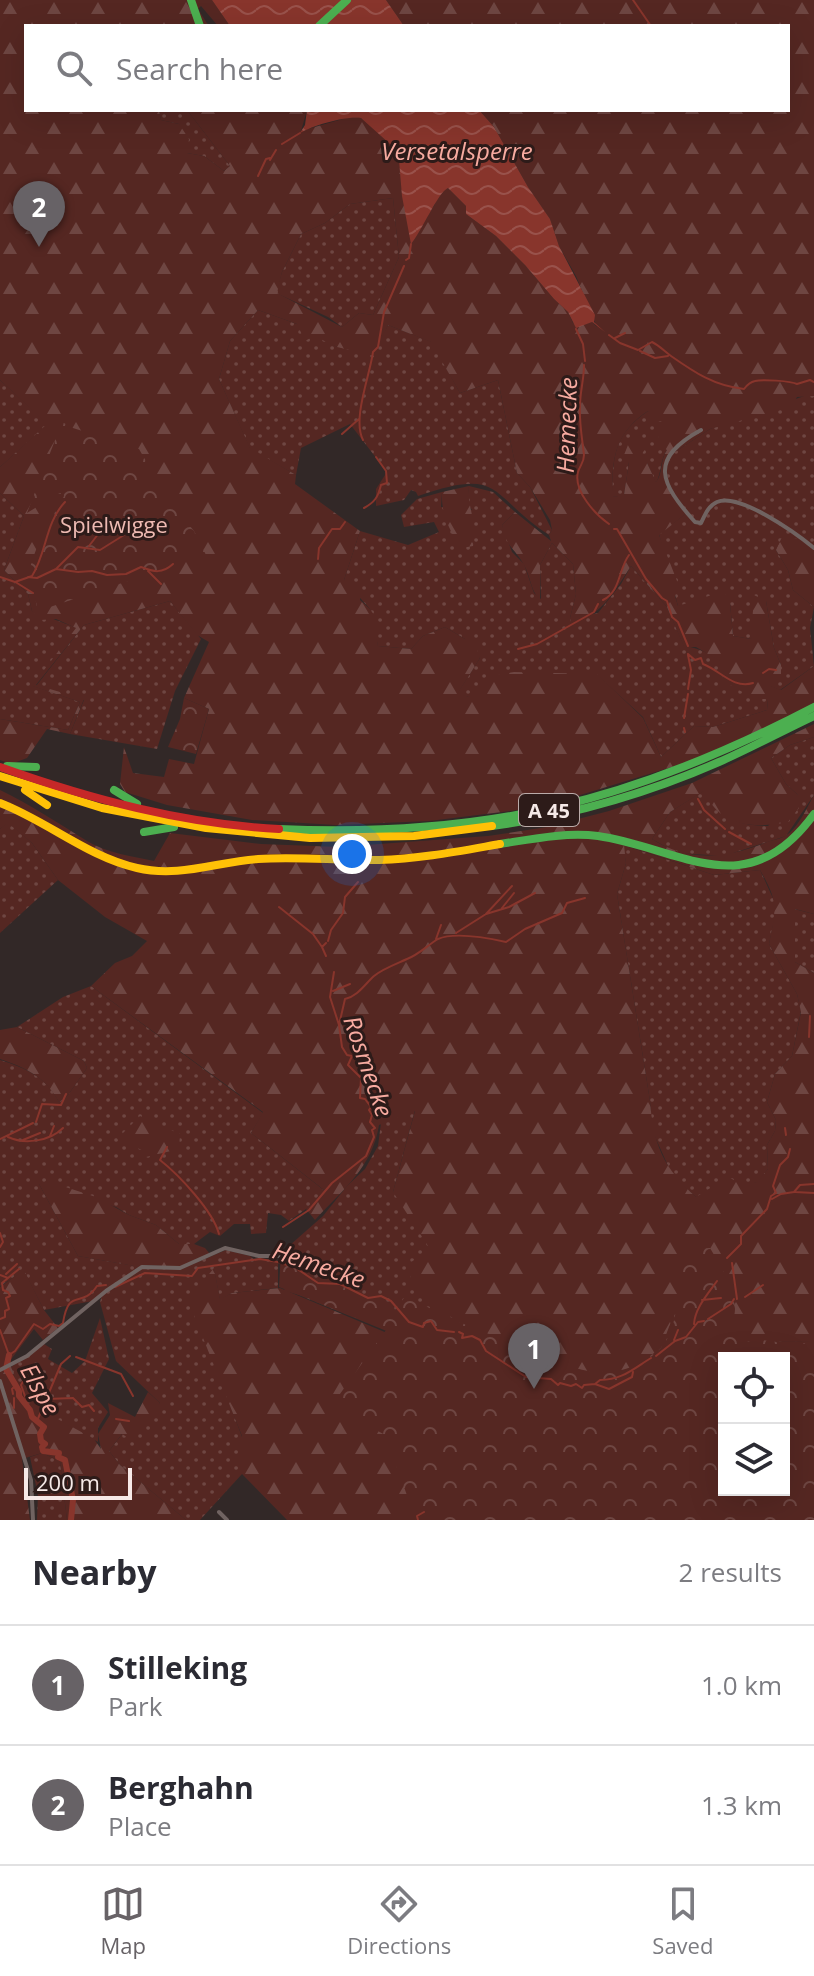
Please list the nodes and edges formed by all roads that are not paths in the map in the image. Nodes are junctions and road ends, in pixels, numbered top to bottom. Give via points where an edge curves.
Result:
1 (191, 0) edge
2 (347, 0) edge
3 (199, 24) edge
4 (321, 24) edge
5 (701, 430) dead end
6 (814, 548) edge
7 (814, 707) edge
8 (814, 716) edge
9 (0, 766) edge
10 (36, 767) dead end
11 (0, 776) edge
12 (114, 790) dead end
13 (0, 803) edge
14 (47, 805) dead end
15 (162, 813) junction
16 (814, 814) edge
17 (193, 827) junction
18 (144, 832) dead end
19 (282, 1250) dead end
20 (4, 1368) edge
21 (0, 1381) edge
22 (219, 1512) dead end
23 (33, 1520) edge
24 (227, 1520) edge

1 - 3 main road
2 - 4 main road
5 - 6 street via 673,449 664,470 669,490 695,522 701,523 719,501 743,504
7 - 15 main road, A 45 via 691,766 544,812 440,826 334,831
8 - 17 main road, A 45 via 696,772 547,818 387,839 255,835
9 - 10 main road
9 - 15 main road, A 45 via 56,787
11 - 14 main road
11 - 17 main road, A 45 via 105,809
12 - 15 main road
13 - 16 main road via 106,859 162,873 255,859 398,859 577,835 608,837 703,865 729,866 774,853
17 - 18 main road
19 - 20 street via 268,1257 225,1248 180,1268 145,1266
21 - 23 street via 31,1480
22 - 24 street

